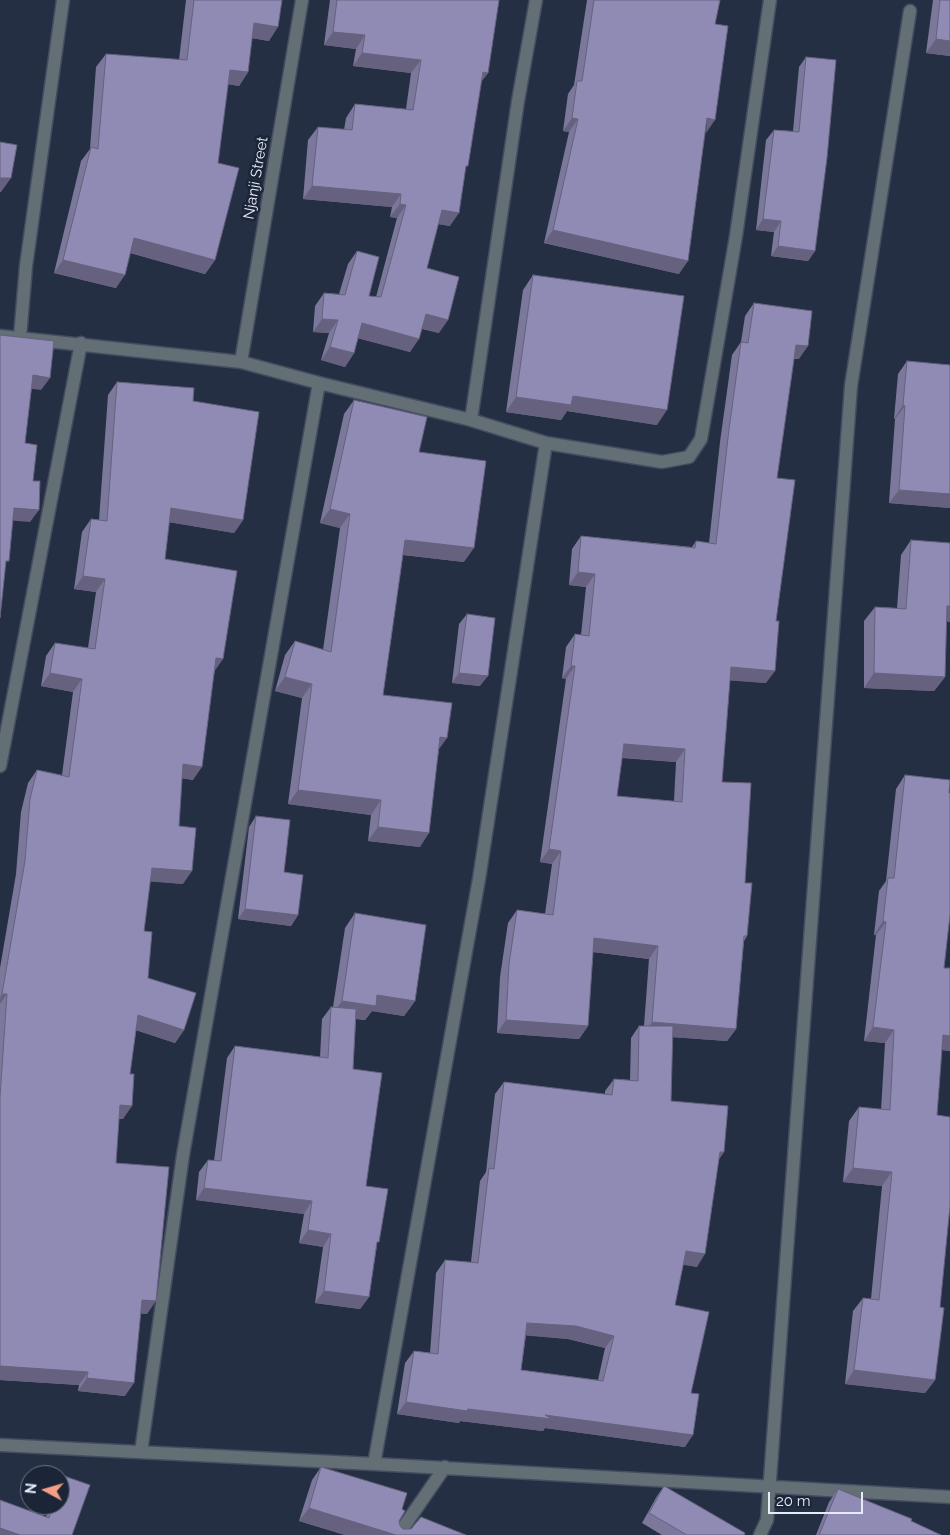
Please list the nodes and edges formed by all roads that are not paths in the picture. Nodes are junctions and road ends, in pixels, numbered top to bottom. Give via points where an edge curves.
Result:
1 (63, 0) edge
2 (302, 0) edge
3 (536, 0) edge
4 (770, 0) edge
5 (910, 11) dead end
6 (0, 336) edge
7 (20, 337) junction
8 (81, 343) junction
9 (241, 362) junction
10 (319, 383) junction
11 (471, 420) junction
12 (546, 443) junction
13 (0, 766) edge
14 (0, 1445) edge
15 (141, 1452) junction
16 (374, 1464) junction
17 (445, 1467) junction
18 (769, 1486) junction
19 (950, 1496) edge
20 (398, 1535) edge
21 (760, 1535) edge

1 - 7 street via 26,266
2 - 9 street, Njanji Street
3 - 11 street via 516,111
4 - 12 street via 736,236 700,439 689,457 662,462
5 - 18 street via 852,386
6 - 7 street
7 - 8 street
8 - 9 street
8 - 13 street
9 - 10 street
10 - 11 street
10 - 15 street via 182,1155
11 - 12 street
12 - 16 street via 479,879
14 - 15 street
15 - 16 street
16 - 17 street
17 - 18 street
17 - 20 street
18 - 19 street
18 - 21 street via 767,1520

